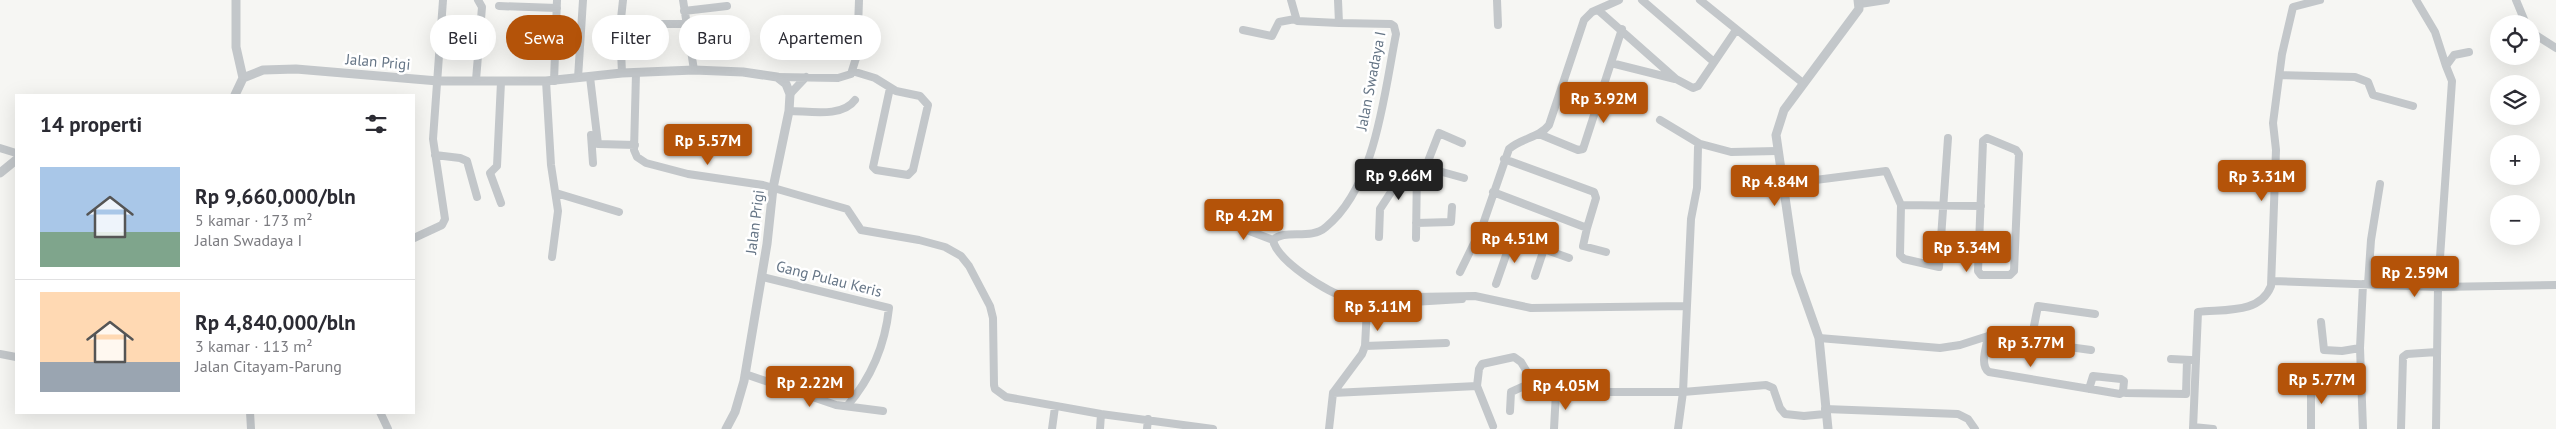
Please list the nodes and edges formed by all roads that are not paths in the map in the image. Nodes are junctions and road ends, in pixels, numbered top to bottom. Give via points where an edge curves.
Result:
1 (236, 0) edge
2 (442, 0) edge
3 (478, 0) edge
4 (583, 0) edge
5 (623, 0) edge
6 (684, 0) edge
7 (859, 0) edge
8 (1291, 0) edge
9 (1338, 0) edge
10 (1497, 0) edge
11 (1619, 0) edge
12 (1642, 0) edge
13 (1700, 0) edge
14 (1886, 0) edge
15 (2320, 0) edge
16 (2416, 0) edge
17 (2516, 0) edge
18 (1859, 2) edge
19 (557, 4) edge
20 (498, 6) dead end
21 (727, 6) dead end
22 (684, 10) junction
23 (1598, 10) junction
24 (685, 15) edge
25 (2522, 15) edge
26 (1295, 19) junction
27 (1339, 23) junction
28 (1498, 25) dead end
29 (1622, 29) junction
30 (1243, 30) dead end
31 (1736, 30) junction
32 (2540, 38) edge
33 (2556, 48) edge
34 (2470, 52) dead end
35 (692, 60) edge
36 (1714, 62) junction
37 (1611, 63) junction
38 (2446, 66) junction
39 (694, 70) junction
40 (852, 71) junction
41 (622, 73) junction
42 (636, 73) junction
43 (2280, 75) junction
44 (806, 76) junction
45 (585, 77) junction
46 (778, 77) junction
47 (243, 78) junction
48 (1676, 79) junction
49 (476, 80) junction
50 (438, 81) junction
51 (550, 81) junction
52 (501, 82) junction
53 (1803, 83) junction
54 (890, 88) junction
55 (236, 94) edge
56 (790, 94) junction
57 (855, 100) dead end
58 (2413, 106) dead end
59 (789, 111) junction
60 (1660, 120) dead end
61 (1538, 134) junction
62 (1948, 138) dead end
63 (1462, 143) dead end
64 (1700, 144) junction
65 (634, 145) junction
66 (0, 148) edge
67 (1777, 151) junction
68 (15, 153) edge
69 (434, 156) junction
70 (1504, 159) junction
71 (15, 161) edge
72 (1369, 162) junction
73 (593, 163) dead end
74 (1395, 166) junction
75 (1421, 168) junction
76 (0, 173) edge
77 (1464, 178) dead end
78 (1784, 184) junction
79 (2380, 184) dead end
80 (773, 188) junction
81 (1494, 192) junction
82 (556, 193) junction
83 (477, 197) dead end
84 (501, 203) dead end
85 (1901, 205) junction
86 (1452, 206) dead end
87 (1943, 206) junction
88 (1981, 206) junction
89 (619, 212) dead end
90 (1223, 221) dead end
91 (1416, 223) junction
92 (1482, 227) junction
93 (1587, 228) junction
94 (415, 237) edge
95 (1379, 237) dead end
96 (1416, 238) dead end
97 (1512, 238) junction
98 (1273, 240) junction
99 (1544, 249) junction
100 (1606, 252) dead end
101 (552, 257) dead end
102 (1569, 258) dead end
103 (1460, 272) dead end
104 (762, 276) junction
105 (1535, 276) dead end
106 (2272, 280) junction
107 (1496, 284) dead end
108 (2365, 284) junction
109 (2556, 285) edge
110 (2438, 287) junction
111 (1475, 296) junction
112 (1687, 306) junction
113 (2095, 314) dead end
114 (2321, 322) dead end
115 (1988, 336) junction
116 (1819, 338) junction
117 (2032, 341) junction
118 (1446, 343) dead end
119 (1364, 346) junction
120 (2360, 348) junction
121 (2091, 350) dead end
122 (2437, 352) junction
123 (0, 354) edge
124 (15, 357) edge
125 (2171, 359) dead end
126 (2191, 360) junction
127 (745, 374) junction
128 (2311, 380) dead end
129 (1533, 382) junction
130 (1477, 386) junction
131 (2089, 389) dead end
132 (1556, 392) junction
133 (1683, 392) junction
134 (1332, 393) junction
135 (2126, 393) dead end
136 (847, 406) junction
137 (1055, 406) junction
138 (883, 411) dead end
139 (1510, 411) dead end
140 (1825, 411) junction
141 (250, 414) edge
142 (381, 414) edge
143 (1102, 414) junction
144 (1148, 419) junction
145 (1493, 426) dead end
146 (1195, 428) edge
147 (2193, 428) edge
148 (251, 429) edge
149 (388, 429) edge
150 (726, 429) edge
151 (1052, 429) edge
152 (1100, 429) edge
153 (1147, 429) edge
154 (1213, 429) edge
155 (1329, 429) edge
156 (1554, 429) edge
157 (1678, 429) edge
158 (1828, 429) edge
159 (1975, 429) edge
160 (2213, 429) edge
161 (2311, 429) edge
162 (2363, 429) edge
163 (2401, 429) edge
164 (2436, 429) edge

1 - 47 street via 236,47
2 - 50 street
3 - 49 street via 482,7
4 - 45 street
5 - 41 street via 620,28
6 - 22 street
7 - 40 street via 857,55
8 - 26 street
9 - 27 street
10 - 28 street
11 - 23 street
12 - 36 street
13 - 31 street
14 - 18 street
15 - 43 street via 2297,5 2290,11
16 - 38 street via 2436,32
17 - 25 street
18 - 53 street via 1858,9
19 - 20 street
19 - 51 street
21 - 22 street
22 - 24 street
23 - 29 street
23 - 61 street via 1584,20 1551,121
26 - 27 street
26 - 30 street via 1279,22 1272,36
27 - 72 street, Jalan Swadaya I via 1391,24 1396,29
29 - 37 street
29 - 48 street
31 - 36 street
31 - 53 street
32 - 33 street
34 - 38 street via 2454,55
35 - 39 street
36 - 48 street via 1696,88
37 - 48 street
37 - 61 street via 1583,149 1578,150
38 - 110 street via 2452,81
39 - 42 street, Jalan Prigi
39 - 46 street, Jalan Prigi
40 - 44 street via 838,78
40 - 54 street via 875,78
41 - 42 street, Jalan Prigi
41 - 45 street, Jalan Prigi
42 - 65 street
43 - 58 street via 2356,77 2368,82 2373,95
43 - 106 street via 2273,123 2276,150
44 - 46 street
44 - 56 street
45 - 51 street, Jalan Prigi
45 - 65 street via 598,144
45 - 73 street
46 - 56 street
47 - 50 street, Jalan Prigi via 263,70 296,68
47 - 55 street
49 - 50 street, Jalan Prigi
49 - 52 street, Jalan Prigi
50 - 69 street
51 - 52 street, Jalan Prigi
51 - 82 street via 551,165
52 - 84 street via 497,166 490,173
53 - 67 street via 1778,121
54 - 54 street via 920,96 928,105 914,170 908,175 873,167
56 - 59 street, Jalan Prigi
57 - 59 street via 838,111
59 - 80 street, Jalan Prigi
60 - 64 street
61 - 70 street via 1514,145
62 - 87 street
63 - 75 street via 1439,133
64 - 67 street via 1731,152
64 - 112 street via 1696,159 1697,193 1691,219
65 - 80 street via 637,157 646,163 688,174
66 - 68 street
67 - 78 street
69 - 83 street via 467,161
69 - 94 street via 445,222
70 - 81 street
70 - 93 street via 1594,192 1596,198
71 - 76 street
72 - 74 street
72 - 98 street, Jalan Swadaya I via 1340,214 1324,229 1314,234 1281,236
74 - 75 street
74 - 95 street via 1395,186 1380,209
75 - 77 street
75 - 91 street
78 - 85 street via 1884,170 1890,176
78 - 116 street via 1796,273
79 - 108 street
80 - 104 street, Jalan Prigi
80 - 137 street via 847,209 861,230 927,242 961,256 990,306 995,389 1006,397
81 - 92 street
81 - 93 street
82 - 89 street
82 - 101 street via 556,237
85 - 87 street
85 - 87 street via 1900,255 1904,259 1937,267 1940,264
86 - 91 street via 1451,222
87 - 88 street
88 - 88 street via 1979,273 2010,275 2014,271 2019,154 1987,138 1983,141
90 - 98 street
91 - 96 street
92 - 97 street
92 - 103 street
93 - 100 street via 1584,246
97 - 99 street
97 - 107 street
98 - 111 street via 1274,246 1289,263 1342,297
99 - 102 street
99 - 105 street
104 - 127 street, Jalan Prigi
104 - 136 street, Gang Pulau Keris via 889,308 870,378
106 - 108 street
106 - 126 street via 2266,298 2253,306 2198,312
108 - 110 street
108 - 120 street
109 - 110 street
110 - 122 street
111 - 112 street via 1531,308
111 - 119 street via 1450,301 1371,305 1366,311
112 - 133 street
113 - 117 street via 2038,306
114 - 120 street via 2324,350
115 - 116 street via 1940,348
115 - 117 street
115 - 131 street via 1984,363 1987,371
116 - 140 street
117 - 121 street
118 - 119 street
119 - 134 street via 1362,354
120 - 162 street
122 - 163 street via 2403,356
122 - 164 street
123 - 124 street
125 - 126 street
126 - 135 street via 2186,394
126 - 147 street
127 - 136 street
127 - 150 street, Jalan Prigi via 740,399
128 - 161 street
129 - 130 street via 1518,359 1507,357 1482,364
129 - 132 street
129 - 139 street via 1511,392
130 - 134 street
130 - 145 street
132 - 133 street
132 - 156 street
133 - 140 street via 1770,386 1785,414 1804,416
133 - 157 street
134 - 155 street
136 - 138 street
137 - 143 street
137 - 151 street
140 - 158 street
140 - 159 street via 1958,414 1968,419
141 - 148 street
142 - 149 street
143 - 144 street
143 - 152 street
144 - 146 street
144 - 153 street
146 - 154 street
147 - 160 street

